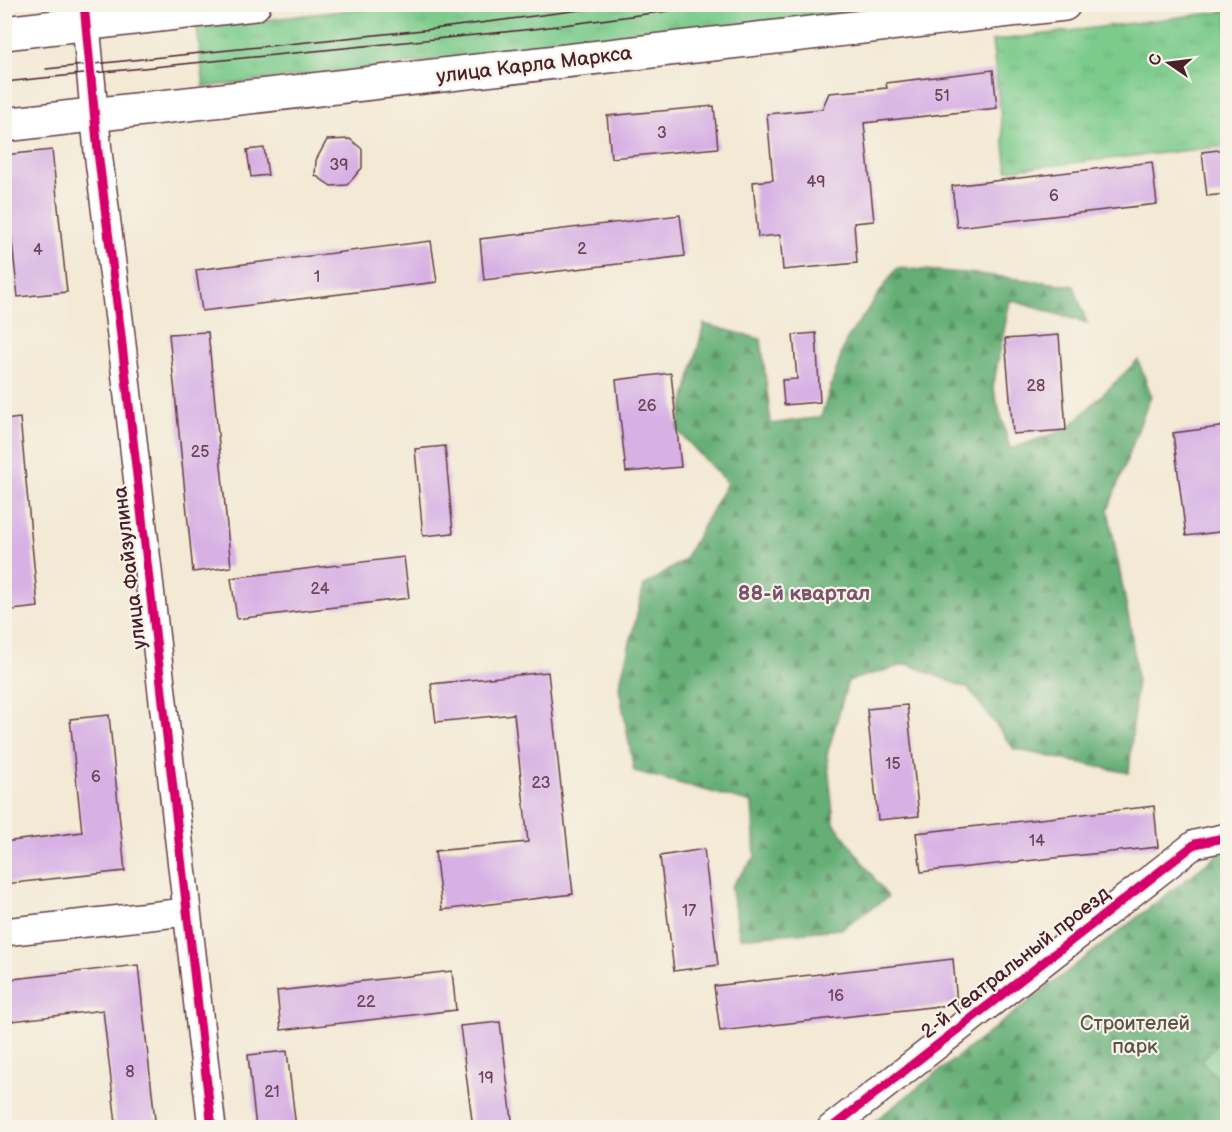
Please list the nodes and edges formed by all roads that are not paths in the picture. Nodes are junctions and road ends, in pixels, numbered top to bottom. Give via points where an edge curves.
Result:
1 (254, 4) edge
2 (1064, 4) edge
3 (85, 14) edge
4 (4, 33) edge
5 (94, 114) junction
6 (4, 125) edge
7 (1227, 837) edge
8 (186, 912) junction
9 (4, 932) edge
10 (212, 1128) edge
11 (831, 1128) edge

1 - 3 main road
2 - 5 main road, улица Карла Маркса
3 - 4 main road
3 - 5 street, улица Файзулина
5 - 6 main road, улица Карла Маркса
5 - 8 street, улица Файзулина
7 - 11 street, 2-й Театральный проезд via 1195,844
8 - 9 street
8 - 10 street, улица Файзулина

